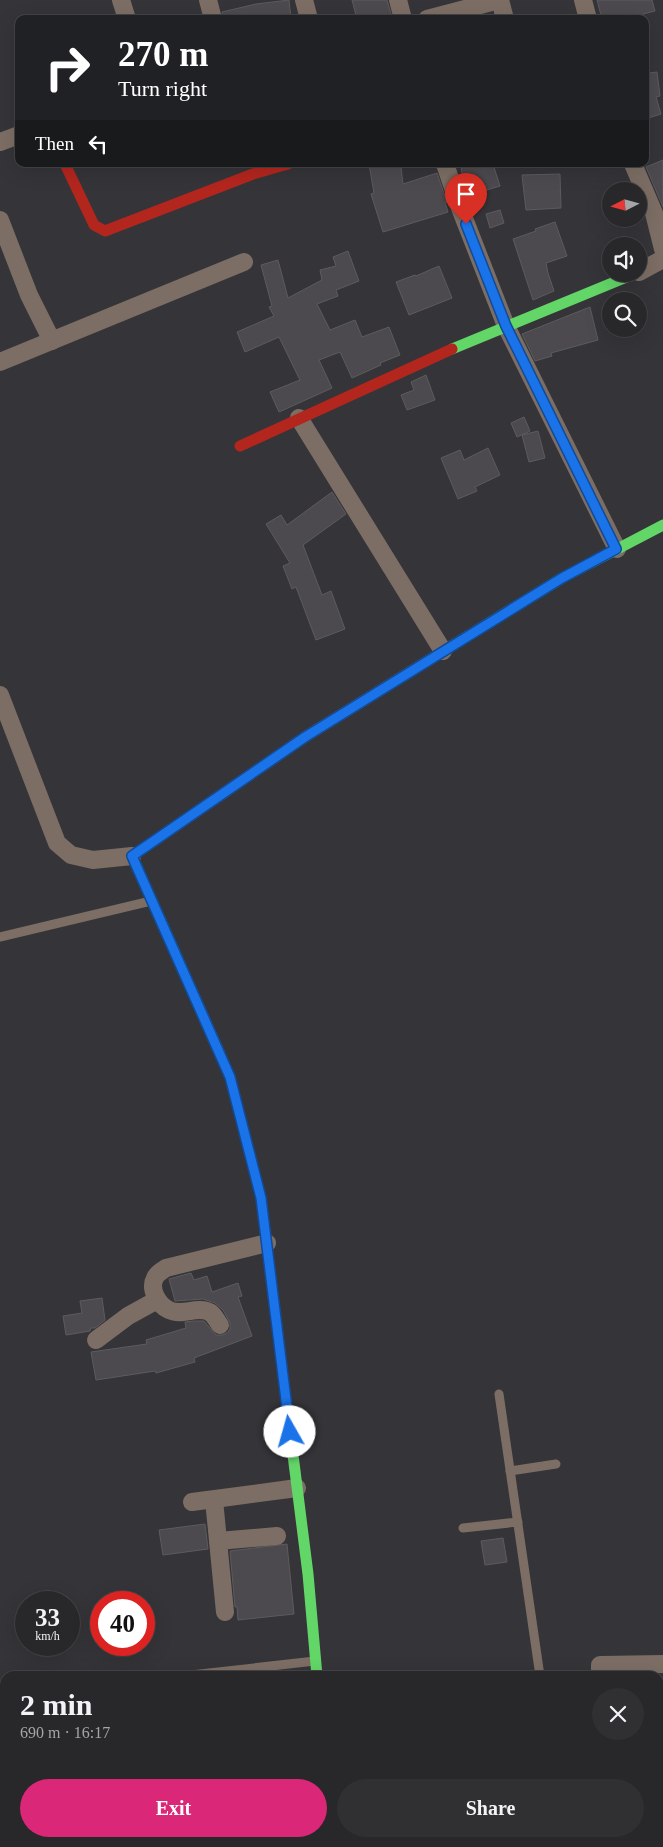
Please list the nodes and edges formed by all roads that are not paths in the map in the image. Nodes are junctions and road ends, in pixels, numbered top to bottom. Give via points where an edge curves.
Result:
1 (121, 0) edge
2 (208, 0) edge
3 (304, 0) edge
4 (398, 0) edge
5 (500, 0) edge
6 (582, 0) edge
7 (126, 15) edge
8 (212, 15) edge
9 (308, 15) edge
10 (402, 15) edge
11 (442, 15) edge
12 (504, 15) edge
13 (587, 15) edge
14 (15, 136) edge
15 (0, 142) edge
16 (66, 167) edge
17 (278, 167) edge
18 (446, 167) edge
19 (634, 167) edge
20 (0, 220) edge
21 (663, 249) edge
22 (663, 258) edge
23 (244, 262) dead end
24 (647, 267) edge
25 (614, 282) edge
26 (506, 326) junction
27 (52, 342) junction
28 (0, 362) edge
29 (299, 418) junction
30 (240, 446) dead end
31 (663, 525) edge
32 (616, 549) junction
33 (443, 652) junction
34 (0, 695) edge
35 (132, 856) junction
36 (152, 901) junction
37 (0, 937) edge
38 (267, 1243) junction
39 (157, 1300) junction
40 (220, 1325) dead end
41 (96, 1340) dead end
42 (499, 1394) dead end
43 (556, 1464) dead end
44 (510, 1471) junction
45 (297, 1488) junction
46 (214, 1500) junction
47 (192, 1502) dead end
48 (518, 1522) junction
49 (463, 1528) dead end
50 (277, 1536) dead end
51 (218, 1541) junction
52 (224, 1612) dead end
53 (316, 1661) junction
54 (663, 1664) edge
55 (227, 1671) edge
56 (317, 1671) edge
57 (539, 1671) edge
58 (600, 1671) edge

1 - 7 street
2 - 8 street
3 - 9 street
4 - 10 street
5 - 11 street
5 - 12 street
6 - 13 street
14 - 15 street
16 - 17 street via 94,225 104,231
18 - 26 street
19 - 21 street via 654,214
20 - 27 street via 29,295
22 - 24 street
23 - 27 street
25 - 26 street
26 - 29 street
26 - 32 street
27 - 28 street
29 - 30 street
29 - 33 street
31 - 32 street
32 - 33 street via 562,578
33 - 35 street via 305,737
34 - 35 street via 57,843 71,855 93,860
35 - 36 street
36 - 37 lane
36 - 38 street via 230,1077 261,1198
38 - 39 street via 166,1268 154,1279
38 - 45 street
39 - 40 street via 175,1312 205,1310 212,1313
39 - 41 street via 128,1316
42 - 44 lane
43 - 44 lane
44 - 48 lane
45 - 46 street
45 - 53 street
46 - 47 street
46 - 51 street
48 - 49 lane
48 - 57 lane
50 - 51 street
51 - 52 street
53 - 55 lane
53 - 56 street
54 - 58 street via 600,1665

